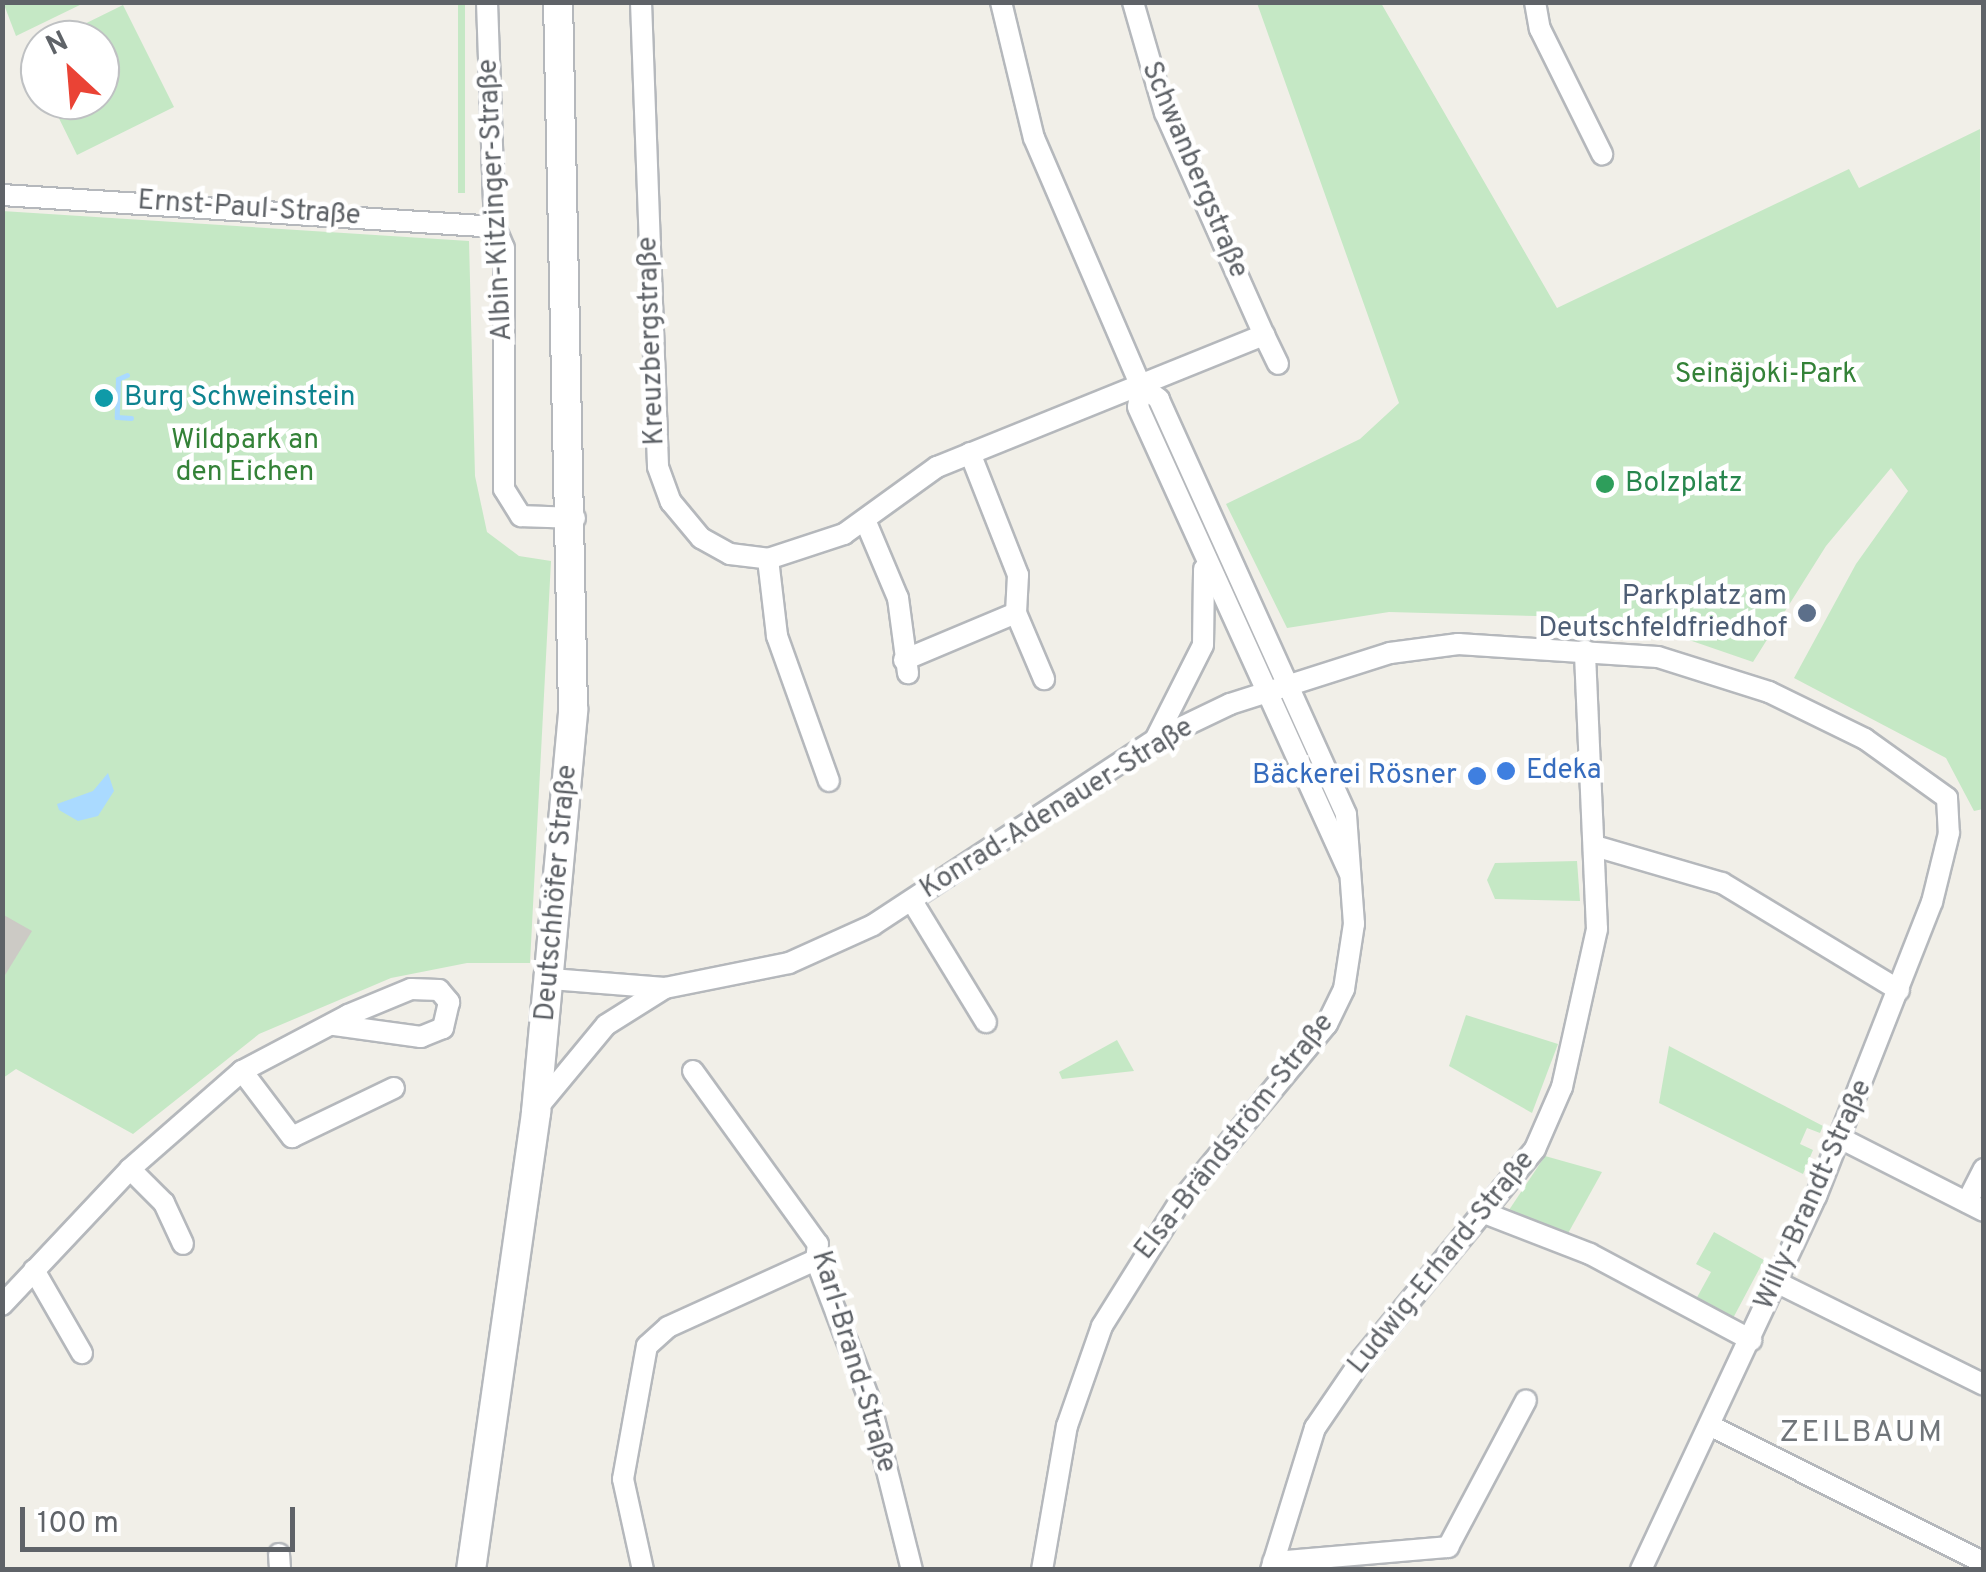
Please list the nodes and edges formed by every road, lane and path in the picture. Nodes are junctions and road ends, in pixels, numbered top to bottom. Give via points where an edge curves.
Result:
1 (487, 2) edge
2 (558, 2) edge
3 (641, 2) edge
4 (1001, 2) edge
5 (1134, 2) edge
6 (1536, 2) edge
7 (1602, 154) dead end
8 (2, 195) edge
9 (495, 227) junction
10 (1264, 334) junction
11 (1278, 364) dead end
12 (1141, 386) junction
13 (970, 453) junction
14 (575, 518) junction
15 (865, 520) junction
16 (1201, 546) junction
17 (768, 559) junction
18 (1016, 613) junction
19 (1585, 650) junction
20 (1044, 679) dead end
21 (1289, 685) junction
22 (1265, 692) junction
23 (1155, 740) junction
24 (829, 780) dead end
25 (1950, 808) joint
26 (1598, 847) junction
27 (1349, 872) junction
28 (912, 901) junction
29 (551, 979) junction
30 (665, 988) junction
31 (1899, 990) junction
32 (986, 1022) dead end
33 (334, 1025) junction
34 (242, 1071) junction
35 (693, 1071) dead end
36 (394, 1088) dead end
37 (536, 1112) junction
38 (1840, 1138) junction
39 (130, 1169) junction
40 (1984, 1169) edge
41 (1975, 1206) edge
42 (1487, 1214) junction
43 (183, 1244) dead end
44 (816, 1260) junction
45 (34, 1270) junction
46 (1776, 1282) junction
47 (2, 1305) edge
48 (1751, 1340) junction
49 (82, 1353) dead end
50 (1984, 1385) edge
51 (1526, 1400) dead end
52 (1711, 1426) junction
53 (1984, 1563) edge
54 (1272, 1566) edge
55 (1641, 1569) edge
56 (471, 1570) edge
57 (644, 1570) edge
58 (912, 1570) edge
59 (1042, 1570) edge

1 - 9 street, Albin-Kitzinger-Straße
2 - 14 main road, Deutschhöfer Straße
3 - 17 street, Kreuzbergstraße via 658,467 671,502 701,538 730,554
4 - 12 street via 1034,138
5 - 10 street, Schwanbergstraße via 1165,113
6 - 7 street via 1540,29
8 - 9 street, Ernst-Paul-Straße
9 - 14 street, Albin-Kitzinger-Straße via 504,248 508,500 530,520
10 - 11 street, Schwanbergstraße
10 - 12 street
12 - 13 street, Kreuzbergstraße
12 - 16 street, Elsa-Brändström-Straße via 1138,407
12 - 21 street, Elsa-Brändström-Straße via 1159,399
13 - 15 street, Kreuzbergstraße via 919,477
13 - 18 street via 1018,574
14 - 29 main road, Deutschhöfer Straße via 573,710
15 - 17 street, Kreuzbergstraße via 824,545
15 - 18 street via 898,598 906,666
16 - 22 street, Elsa-Brändström-Straße
16 - 23 street via 1204,645
17 - 24 street via 777,636
18 - 20 street
19 - 21 street, Konrad-Adenauer-Straße via 1424,647
19 - 25 street, Konrad-Adenauer-Straße via 1658,657 1769,692 1894,755 1938,785
19 - 26 street, Ludwig-Erhard-Straße
21 - 22 street, Konrad-Adenauer-Straße
21 - 27 street, Elsa-Brändström-Straße via 1346,814
22 - 23 street, Konrad-Adenauer-Straße
22 - 27 street, Elsa-Brändström-Straße
23 - 28 street, Konrad-Adenauer-Straße
25 - 31 street, Willy-Brandt-Straße via 1932,902
26 - 31 street via 1722,883
26 - 42 street, Ludwig-Erhard-Straße via 1597,929 1574,1050 1535,1148
27 - 59 street, Elsa-Brändström-Straße via 1352,950 1327,1024 1179,1203 1102,1326 1067,1426
28 - 30 street, Konrad-Adenauer-Straße via 789,964
28 - 32 street
29 - 30 street, Konrad-Adenauer-Straße
29 - 37 main road, Deutschhöfer Straße
30 - 37 street, Konrad-Adenauer-Straße via 593,1038
31 - 38 street, Willy-Brandt-Straße
33 - 33 street via 422,1036 444,1028 448,1002 439,990 411,989
33 - 34 street
34 - 36 street via 292,1138
34 - 39 street
35 - 44 street, Karl-Brand-Straße via 818,1244
37 - 56 main road, Deutschhöfer Straße
38 - 41 street
38 - 46 street, Willy-Brandt-Straße
39 - 43 street via 164,1202
39 - 45 street
40 - 41 street
42 - 48 street via 1590,1254
42 - 54 street, Ludwig-Erhard-Straße via 1362,1359 1316,1428
44 - 57 street via 668,1327 646,1346 623,1479
44 - 58 street, Karl-Brand-Straße via 869,1399
45 - 47 street
45 - 49 street
46 - 48 street, Willy-Brandt-Straße
46 - 50 street
48 - 52 street, Willy-Brandt-Straße
51 - 54 street via 1448,1547
52 - 53 street
52 - 55 street, Willy-Brandt-Straße

